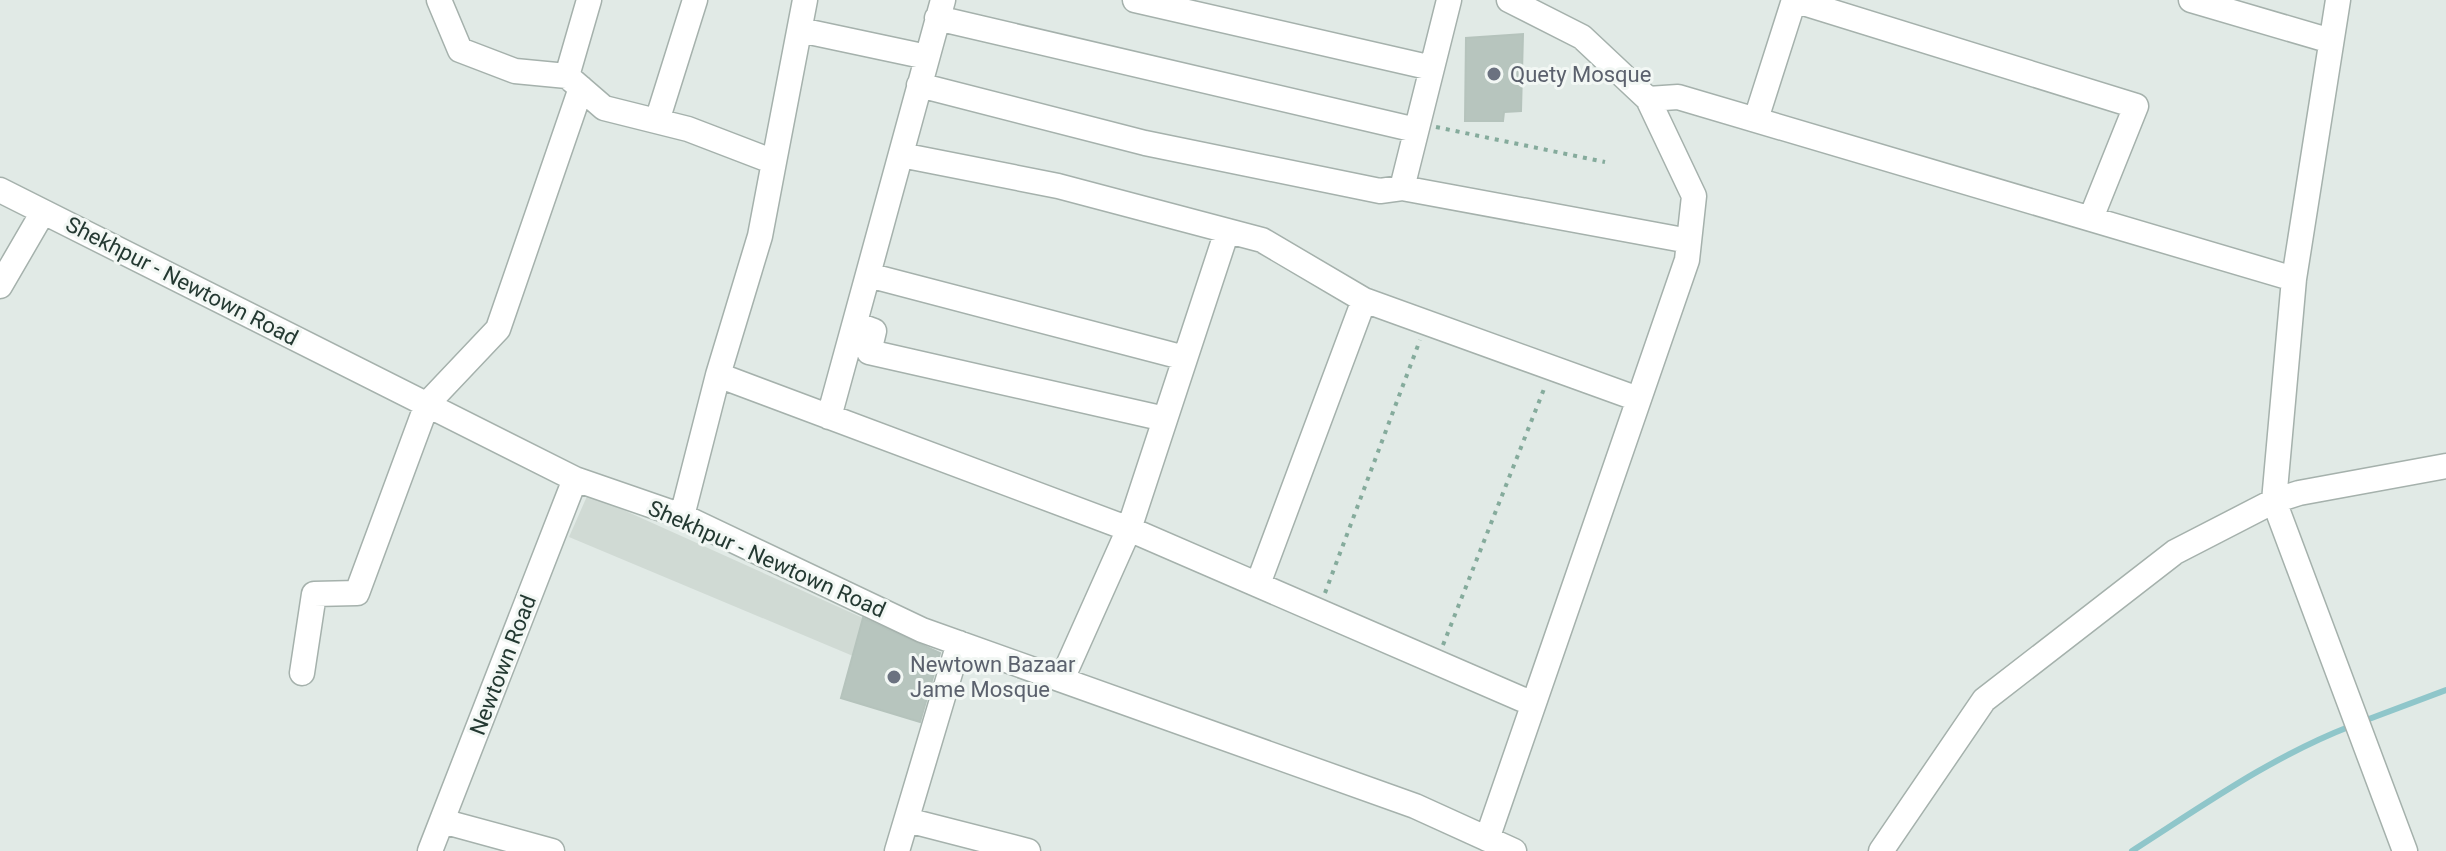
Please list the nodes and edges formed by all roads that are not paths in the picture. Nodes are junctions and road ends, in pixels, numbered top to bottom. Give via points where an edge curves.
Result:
1 (439, 0) edge
2 (589, 0) edge
3 (695, 0) edge
4 (805, 0) edge
5 (1135, 0) edge
6 (1449, 0) edge
7 (1509, 0) edge
8 (1794, 0) edge
9 (2191, 0) edge
10 (2338, 0) edge
11 (940, 9) edge
12 (800, 30) junction
13 (2331, 41) junction
14 (927, 57) junction
15 (1432, 68) junction
16 (574, 82) junction
17 (919, 85) junction
18 (1648, 99) junction
19 (1756, 119) junction
20 (657, 121) junction
21 (1417, 126) junction
22 (901, 155) junction
23 (774, 162) junction
24 (1402, 188) junction
25 (0, 190) edge
26 (43, 212) junction
27 (2091, 218) junction
28 (1227, 231) junction
29 (1689, 241) junction
30 (868, 275) junction
31 (2294, 279) junction
32 (0, 286) edge
33 (1364, 300) junction
34 (855, 324) junction
35 (1185, 358) junction
36 (718, 375) junction
37 (1638, 399) junction
38 (427, 404) junction
39 (829, 417) junction
40 (1165, 419) junction
41 (2446, 466) edge
42 (575, 479) junction
43 (2274, 501) junction
44 (682, 516) junction
45 (1129, 529) junction
46 (1258, 584) junction
47 (959, 643) junction
48 (302, 673) dead end
49 (1062, 679) junction
50 (1533, 704) junction
51 (907, 820) junction
52 (442, 821) junction
53 (1487, 839) junction
54 (430, 851) edge
55 (552, 851) edge
56 (897, 851) edge
57 (1028, 851) edge
58 (1514, 851) edge
59 (1881, 851) edge
60 (2405, 851) edge

1 - 16 street via 460,50 515,71
2 - 16 street
3 - 20 street
4 - 12 street
5 - 15 street
6 - 15 street
7 - 18 street via 1582,37
8 - 19 street
8 - 27 street via 2136,106
9 - 13 street
10 - 13 street
11 - 14 street
11 - 21 street
12 - 14 street
12 - 23 street
13 - 31 street
14 - 17 street
15 - 21 street
16 - 20 street via 604,108
16 - 38 street via 498,329
17 - 22 street
17 - 24 street via 1145,143 1380,191
18 - 19 street via 1678,97
18 - 29 street via 1694,196
19 - 27 street
20 - 23 street
21 - 24 street
22 - 28 street via 1058,186
22 - 30 street
23 - 36 street via 760,236
24 - 29 street
25 - 26 street, Shekhpur - Newtown Road
26 - 32 street
26 - 38 street, Shekhpur - Newtown Road
27 - 31 street
28 - 33 street via 1262,240
28 - 35 street
29 - 37 street
30 - 34 street
30 - 35 street
31 - 43 street
33 - 37 street
33 - 46 street
34 - 39 street
34 - 40 street via 874,331 869,352
35 - 40 street
36 - 39 street
36 - 44 street
37 - 50 street
38 - 42 street, Shekhpur - Newtown Road
38 - 48 street via 357,593 314,594
39 - 45 street
40 - 45 street
41 - 43 street
42 - 44 street, Shekhpur - Newtown Road
42 - 52 street, Newtown Road
43 - 59 street via 2175,552 1984,700
43 - 60 street
44 - 47 street, Shekhpur - Newtown Road
45 - 46 street
45 - 49 street
46 - 50 street
47 - 49 street, Shekhpur - Newtown Road
47 - 51 street
49 - 53 street, Shekhpur - Newtown Road via 1415,806
50 - 53 street
51 - 56 street
51 - 57 street
52 - 54 street, Newtown Road
52 - 55 street
53 - 58 street, Shekhpur - Newtown Road

